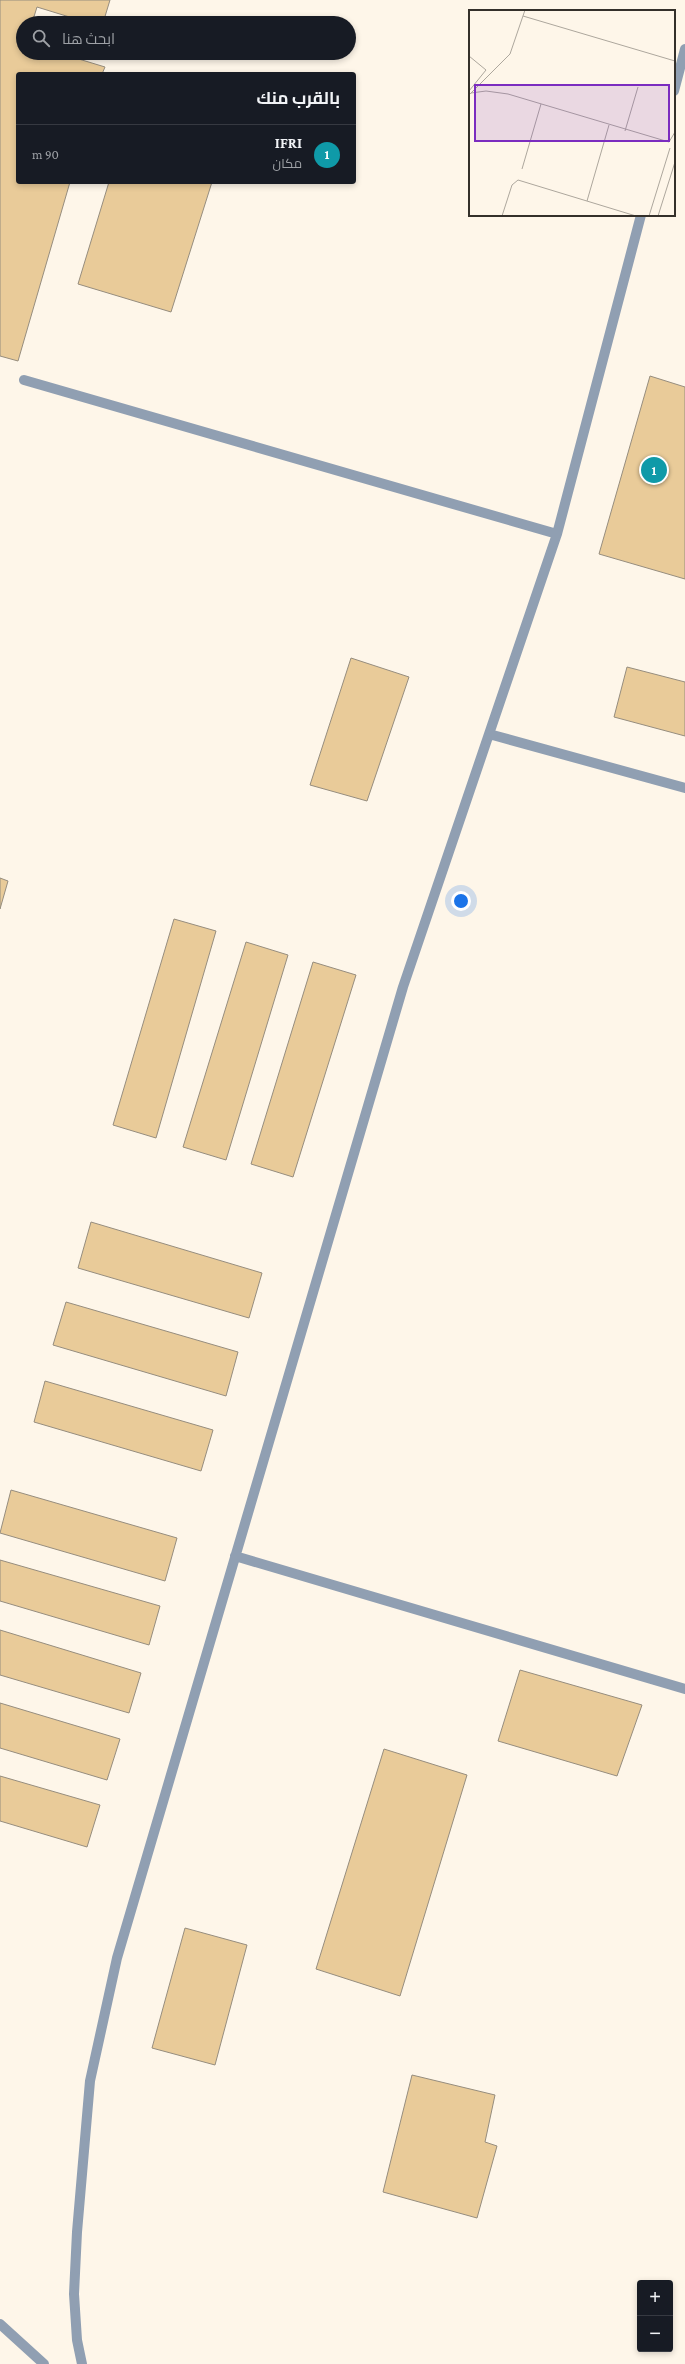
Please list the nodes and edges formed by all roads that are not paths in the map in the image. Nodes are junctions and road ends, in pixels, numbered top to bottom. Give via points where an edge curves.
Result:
1 (685, 49) edge
2 (675, 87) edge
3 (641, 216) edge
4 (24, 380) dead end
5 (557, 534) junction
6 (489, 734) junction
7 (685, 788) edge
8 (236, 1556) junction
9 (685, 1689) edge
10 (0, 2324) edge
11 (44, 2364) edge
12 (82, 2364) edge

1 - 2 lane
3 - 5 lane
4 - 5 lane
5 - 6 lane
6 - 7 lane
6 - 8 lane via 403,987
8 - 9 lane
8 - 12 lane via 117,1958 90,2081 74,2294 77,2340
10 - 11 lane

